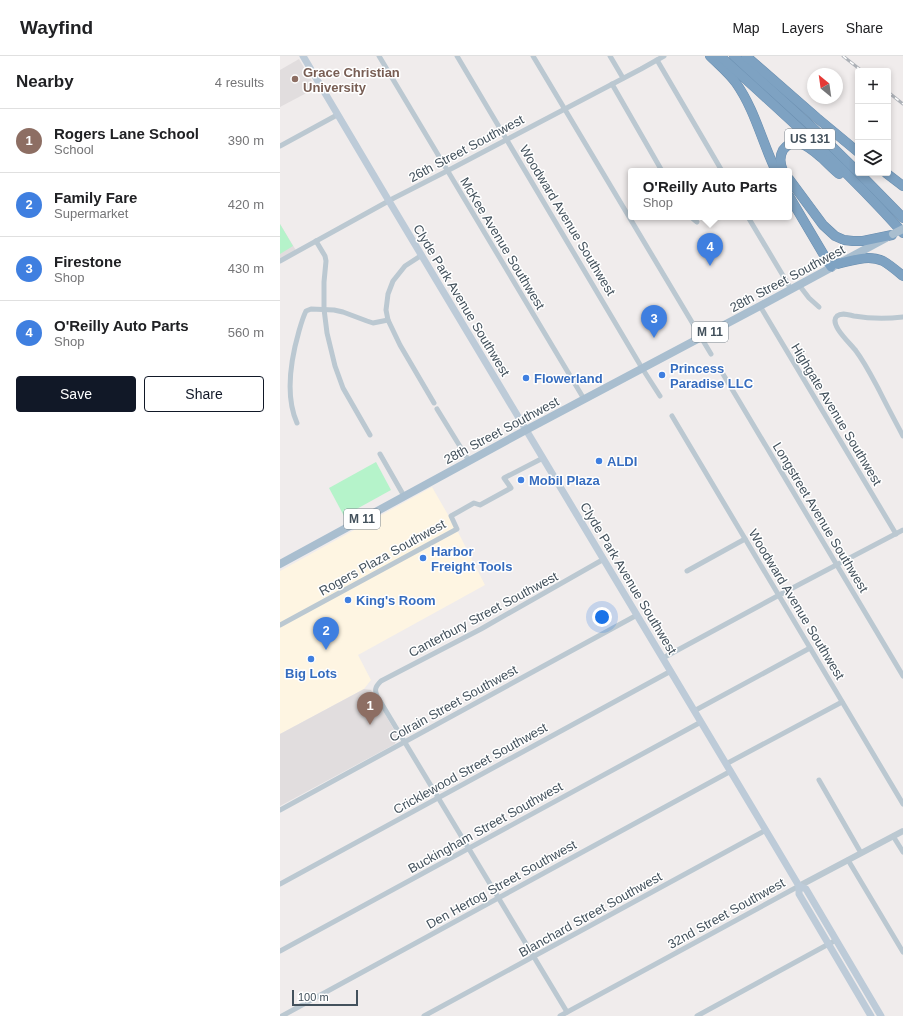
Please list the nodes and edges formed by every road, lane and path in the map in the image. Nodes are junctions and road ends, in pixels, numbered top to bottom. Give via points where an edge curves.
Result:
1 (303, 56) edge
2 (379, 56) edge
3 (457, 56) edge
4 (534, 56) edge
5 (610, 56) edge
6 (664, 56) edge
7 (710, 56) edge
8 (720, 56) edge
9 (734, 56) edge
10 (746, 56) edge
11 (657, 60) junction
12 (623, 78) junction
13 (612, 84) junction
14 (564, 109) junction
15 (337, 115) junction
16 (506, 139) junction
17 (280, 146) edge
18 (855, 150) edge
19 (660, 168) edge
20 (720, 168) edge
21 (775, 168) edge
22 (782, 168) edge
23 (855, 168) edge
24 (447, 171) junction
25 (863, 176) edge
26 (890, 176) edge
27 (792, 183) edge
28 (903, 186) edge
29 (389, 201) junction
30 (792, 201) edge
31 (881, 209) junction
32 (628, 216) edge
33 (903, 218) edge
34 (631, 220) edge
35 (694, 220) edge
36 (750, 220) edge
37 (697, 222) dead end
38 (903, 229) edge
39 (896, 234) edge
40 (316, 241) junction
41 (422, 255) junction
42 (280, 261) edge
43 (834, 266) junction
44 (903, 276) edge
45 (799, 285) junction
46 (791, 289) junction
47 (760, 306) junction
48 (819, 307) dead end
49 (324, 309) junction
50 (903, 317) edge
51 (388, 320) junction
52 (701, 337) junction
53 (711, 354) dead end
54 (642, 368) junction
55 (720, 369) dead end
56 (660, 396) dead end
57 (584, 400) junction
58 (434, 403) dead end
59 (437, 409) dead end
60 (672, 416) dead end
61 (297, 423) dead end
62 (526, 430) junction
63 (370, 435) dead end
64 (903, 436) edge
65 (380, 454) dead end
66 (543, 458) junction
67 (469, 461) junction
68 (404, 496) junction
69 (903, 530) edge
70 (896, 534) junction
71 (746, 539) junction
72 (604, 559) junction
73 (280, 564) edge
74 (837, 564) junction
75 (686, 571) dead end
76 (779, 595) junction
77 (637, 616) junction
78 (280, 625) edge
79 (810, 648) junction
80 (662, 658) junction
81 (671, 671) junction
82 (903, 676) edge
83 (842, 702) junction
84 (694, 711) junction
85 (701, 722) junction
86 (404, 742) junction
87 (726, 764) junction
88 (731, 772) junction
89 (819, 780) dead end
90 (438, 799) junction
91 (903, 804) edge
92 (280, 810) edge
93 (766, 830) junction
94 (903, 831) edge
95 (893, 836) junction
96 (468, 848) junction
97 (903, 852) edge
98 (861, 853) junction
99 (848, 860) junction
100 (280, 884) edge
101 (799, 886) junction
102 (498, 898) junction
103 (836, 940) junction
104 (828, 944) junction
105 (280, 951) edge
106 (903, 952) edge
107 (533, 957) junction
108 (567, 1012) junction
109 (879, 1015) edge
110 (282, 1016) edge
111 (424, 1016) edge
112 (560, 1016) edge
113 (697, 1016) edge
114 (871, 1016) edge

1 - 15 main road, Clyde Park Avenue Southwest
2 - 24 street, McKee Avenue Southwest
3 - 16 street, Woodward Avenue Southwest
4 - 14 street
5 - 12 street
6 - 11 street, 26th Street Southwest
7 - 21 highway via 727,72 742,92
8 - 31 highway, US 131 via 833,160
9 - 23 highway, US 131
10 - 18 highway
11 - 12 street, 26th Street Southwest
11 - 20 street
12 - 13 street, 26th Street Southwest
13 - 14 street, 26th Street Southwest
13 - 19 street
14 - 16 street, 26th Street Southwest
14 - 32 street
15 - 17 street
15 - 29 main road, Clyde Park Avenue Southwest
16 - 24 street, 26th Street Southwest
16 - 54 street, Woodward Avenue Southwest
22 - 31 highway via 780,158 784,150 794,144 805,145
24 - 29 street, 26th Street Southwest
24 - 57 street, McKee Avenue Southwest
25 - 33 highway, US 131
26 - 28 highway
27 - 39 highway via 823,225 835,236 844,240 863,241
29 - 40 street, 26th Street Southwest
29 - 41 main road, Clyde Park Avenue Southwest
30 - 43 highway
31 - 39 highway, US 131
34 - 52 street
35 - 37 street
36 - 46 street
38 - 39 main road, 28th Street Southwest / M 11, bridge
39 - 43 main road, 28th Street Southwest / M 11
40 - 42 street, 26th Street Southwest
40 - 49 street via 326,261
41 - 51 street via 405,266 393,281 386,305
41 - 62 main road, Clyde Park Avenue Southwest
43 - 44 highway via 862,258 875,258 887,263
43 - 45 main road, 28th Street Southwest / M 11
45 - 46 main road, 28th Street Southwest / M 11
45 - 48 street
46 - 47 main road, 28th Street Southwest / M 11
47 - 52 main road, 28th Street Southwest / M 11
47 - 70 street, Highgate Avenue Southwest
49 - 51 street via 343,312 367,322
49 - 61 street via 306,311 296,341 290,381 293,412
49 - 63 street via 330,349 343,388
50 - 64 street via 867,318 841,314 834,320 837,328 856,350 870,373
51 - 58 street
52 - 53 street
52 - 54 main road, 28th Street Southwest / M 11
54 - 56 street, Woodward Avenue Southwest
54 - 57 main road, 28th Street Southwest / M 11
55 - 74 street, Longstreet Avenue Southwest
57 - 62 main road, 28th Street Southwest / M 11
59 - 67 street
60 - 71 street, Woodward Avenue Southwest
62 - 66 main road, Clyde Park Avenue Southwest
62 - 67 main road, 28th Street Southwest / M 11
65 - 68 street
66 - 72 main road, Clyde Park Avenue Southwest
66 - 78 street, Rogers Plaza Southwest via 504,478 511,488 480,505 474,503 451,516 457,529
67 - 68 main road, 28th Street Southwest / M 11
68 - 73 main road, 28th Street Southwest / M 11
69 - 70 street
70 - 74 street
71 - 75 street
71 - 76 street, Woodward Avenue Southwest
72 - 77 main road, Clyde Park Avenue Southwest
72 - 86 street, Canterbury Street Southwest via 481,629 381,681 376,686 377,696
74 - 76 street
74 - 82 street, Longstreet Avenue Southwest
76 - 79 street, Woodward Avenue Southwest
76 - 80 street
77 - 80 main road, Clyde Park Avenue Southwest
77 - 86 street, Colrain Street Southwest
79 - 83 street, Woodward Avenue Southwest
79 - 84 street
80 - 81 main road, Clyde Park Avenue Southwest
81 - 84 main road, Clyde Park Avenue Southwest
81 - 90 street, Cricklewood Street Southwest
83 - 87 street
83 - 91 street, Woodward Avenue Southwest
84 - 85 main road, Clyde Park Avenue Southwest
85 - 87 main road, Clyde Park Avenue Southwest
85 - 96 street, Buckingham Street Southwest
86 - 90 street
86 - 92 street, Colrain Street Southwest
87 - 88 main road, Clyde Park Avenue Southwest
88 - 93 main road, Clyde Park Avenue Southwest
88 - 102 street, Den Hertog Street Southwest
89 - 98 street
90 - 96 street
90 - 100 street, Cricklewood Street Southwest
93 - 101 main road, Clyde Park Avenue Southwest
93 - 107 street, Blanchard Street Southwest
94 - 95 street, 32nd Street Southwest
95 - 97 street
95 - 98 street, 32nd Street Southwest
96 - 102 street
96 - 105 street, Buckingham Street Southwest
98 - 99 street, 32nd Street Southwest
99 - 101 street, 32nd Street Southwest
99 - 106 street
101 - 103 main road, Clyde Park Avenue Southwest via 806,889
101 - 104 main road, Clyde Park Avenue Southwest via 799,894
101 - 108 street, 32nd Street Southwest
102 - 107 street
102 - 110 street, Den Hertog Street Southwest
103 - 104 street
103 - 109 main road, Clyde Park Avenue Southwest
104 - 113 street
104 - 114 main road, Clyde Park Avenue Southwest
107 - 108 street
107 - 111 street, Blanchard Street Southwest
108 - 112 street, 32nd Street Southwest

